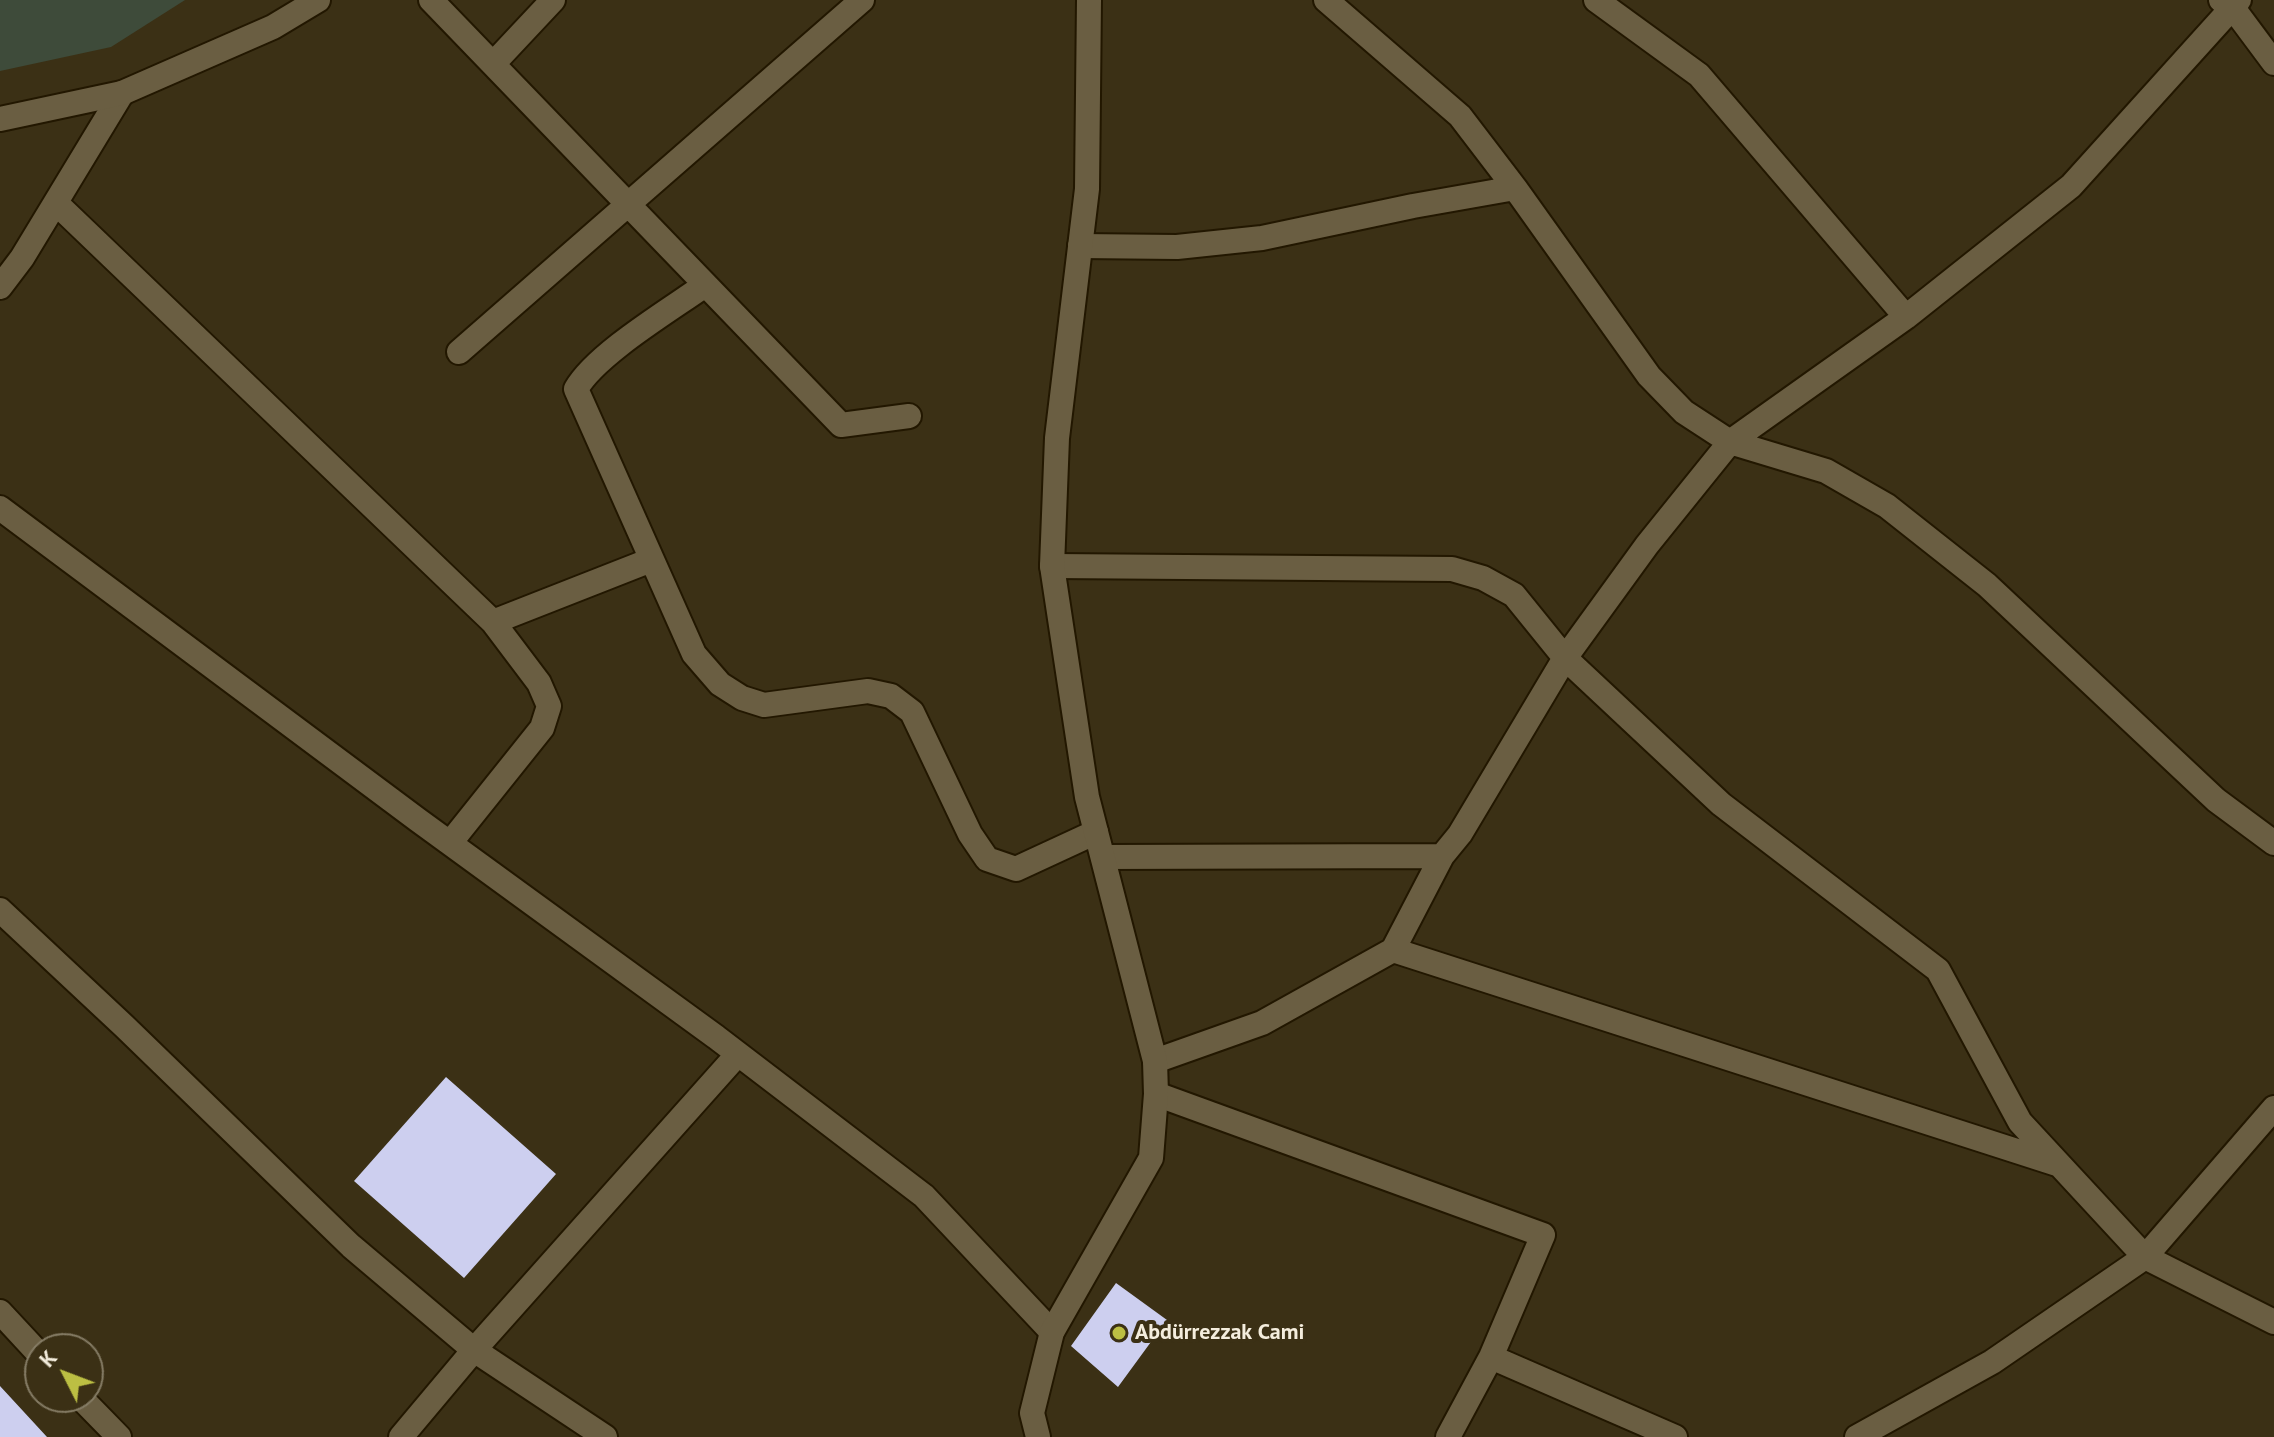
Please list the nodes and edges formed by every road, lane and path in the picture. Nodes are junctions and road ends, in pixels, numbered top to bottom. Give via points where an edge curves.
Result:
1 (318, 0) edge
2 (431, 0) edge
3 (553, 0) edge
4 (862, 0) edge
5 (1089, 0) edge
6 (1326, 0) edge
7 (1596, 0) edge
8 (2231, 3) edge
9 (2274, 63) edge
10 (493, 64) junction
11 (122, 93) junction
12 (0, 119) edge
13 (1515, 188) junction
14 (56, 203) junction
15 (628, 205) junction
16 (1080, 246) junction
17 (705, 285) junction
18 (0, 287) edge
19 (1906, 317) junction
20 (459, 352) dead end
21 (909, 416) dead end
22 (1730, 442) junction
23 (0, 508) edge
24 (651, 560) junction
25 (1052, 566) junction
26 (493, 622) junction
27 (1565, 658) junction
28 (1096, 832) junction
29 (450, 843) junction
30 (2274, 843) edge
31 (1442, 856) junction
32 (1103, 857) junction
33 (0, 910) edge
34 (1393, 950) junction
35 (738, 1054) junction
36 (1155, 1061) junction
37 (1156, 1094) junction
38 (2274, 1108) edge
39 (2059, 1164) junction
40 (2145, 1257) junction
41 (0, 1312) edge
42 (2274, 1322) edge
43 (1052, 1332) junction
44 (24, 1338) edge
45 (474, 1350) junction
46 (1491, 1357) junction
47 (96, 1413) edge
48 (119, 1437) edge
49 (401, 1437) edge
50 (605, 1437) edge
51 (1038, 1437) edge
52 (1448, 1437) edge
53 (1675, 1437) edge
54 (1857, 1437) edge

1 - 11 street via 273,27
2 - 10 street
3 - 10 street
4 - 15 street
5 - 16 street via 1087,189
6 - 13 street via 1460,116
7 - 19 street via 1699,75
8 - 9 street
8 - 19 street via 2071,186
10 - 15 street
11 - 12 street
11 - 14 street
13 - 16 street via 1262,238 1177,247
13 - 22 street via 1649,376 1684,412
14 - 18 street
14 - 26 street
15 - 17 street
15 - 20 street
16 - 25 street via 1057,438
17 - 21 street via 841,425
17 - 24 street via 600,360 576,389
19 - 22 street
22 - 27 street
22 - 30 street via 1826,471 1887,506 1987,585 2216,800
23 - 29 street
24 - 26 street
24 - 28 street via 694,654 720,684 742,698 764,705 868,691 891,696 912,712 987,859 1016,869
25 - 27 street via 1452,569 1514,595
25 - 28 street
26 - 29 street via 539,683 549,706 542,728
27 - 31 street
27 - 39 street via 1721,804 1938,970 2020,1122
28 - 32 street
29 - 35 street
31 - 32 street
31 - 34 street
32 - 36 street
33 - 45 street via 351,1246
34 - 36 street via 1262,1023
34 - 39 street
35 - 43 street via 924,1196
35 - 45 street
36 - 37 street
37 - 43 street via 1151,1158
37 - 46 street via 1543,1235
38 - 40 street
39 - 40 street
40 - 42 street
40 - 54 street via 1992,1362
41 - 44 street
43 - 51 street via 1032,1413
45 - 49 street
45 - 50 street
46 - 52 street
46 - 53 street
47 - 48 street

